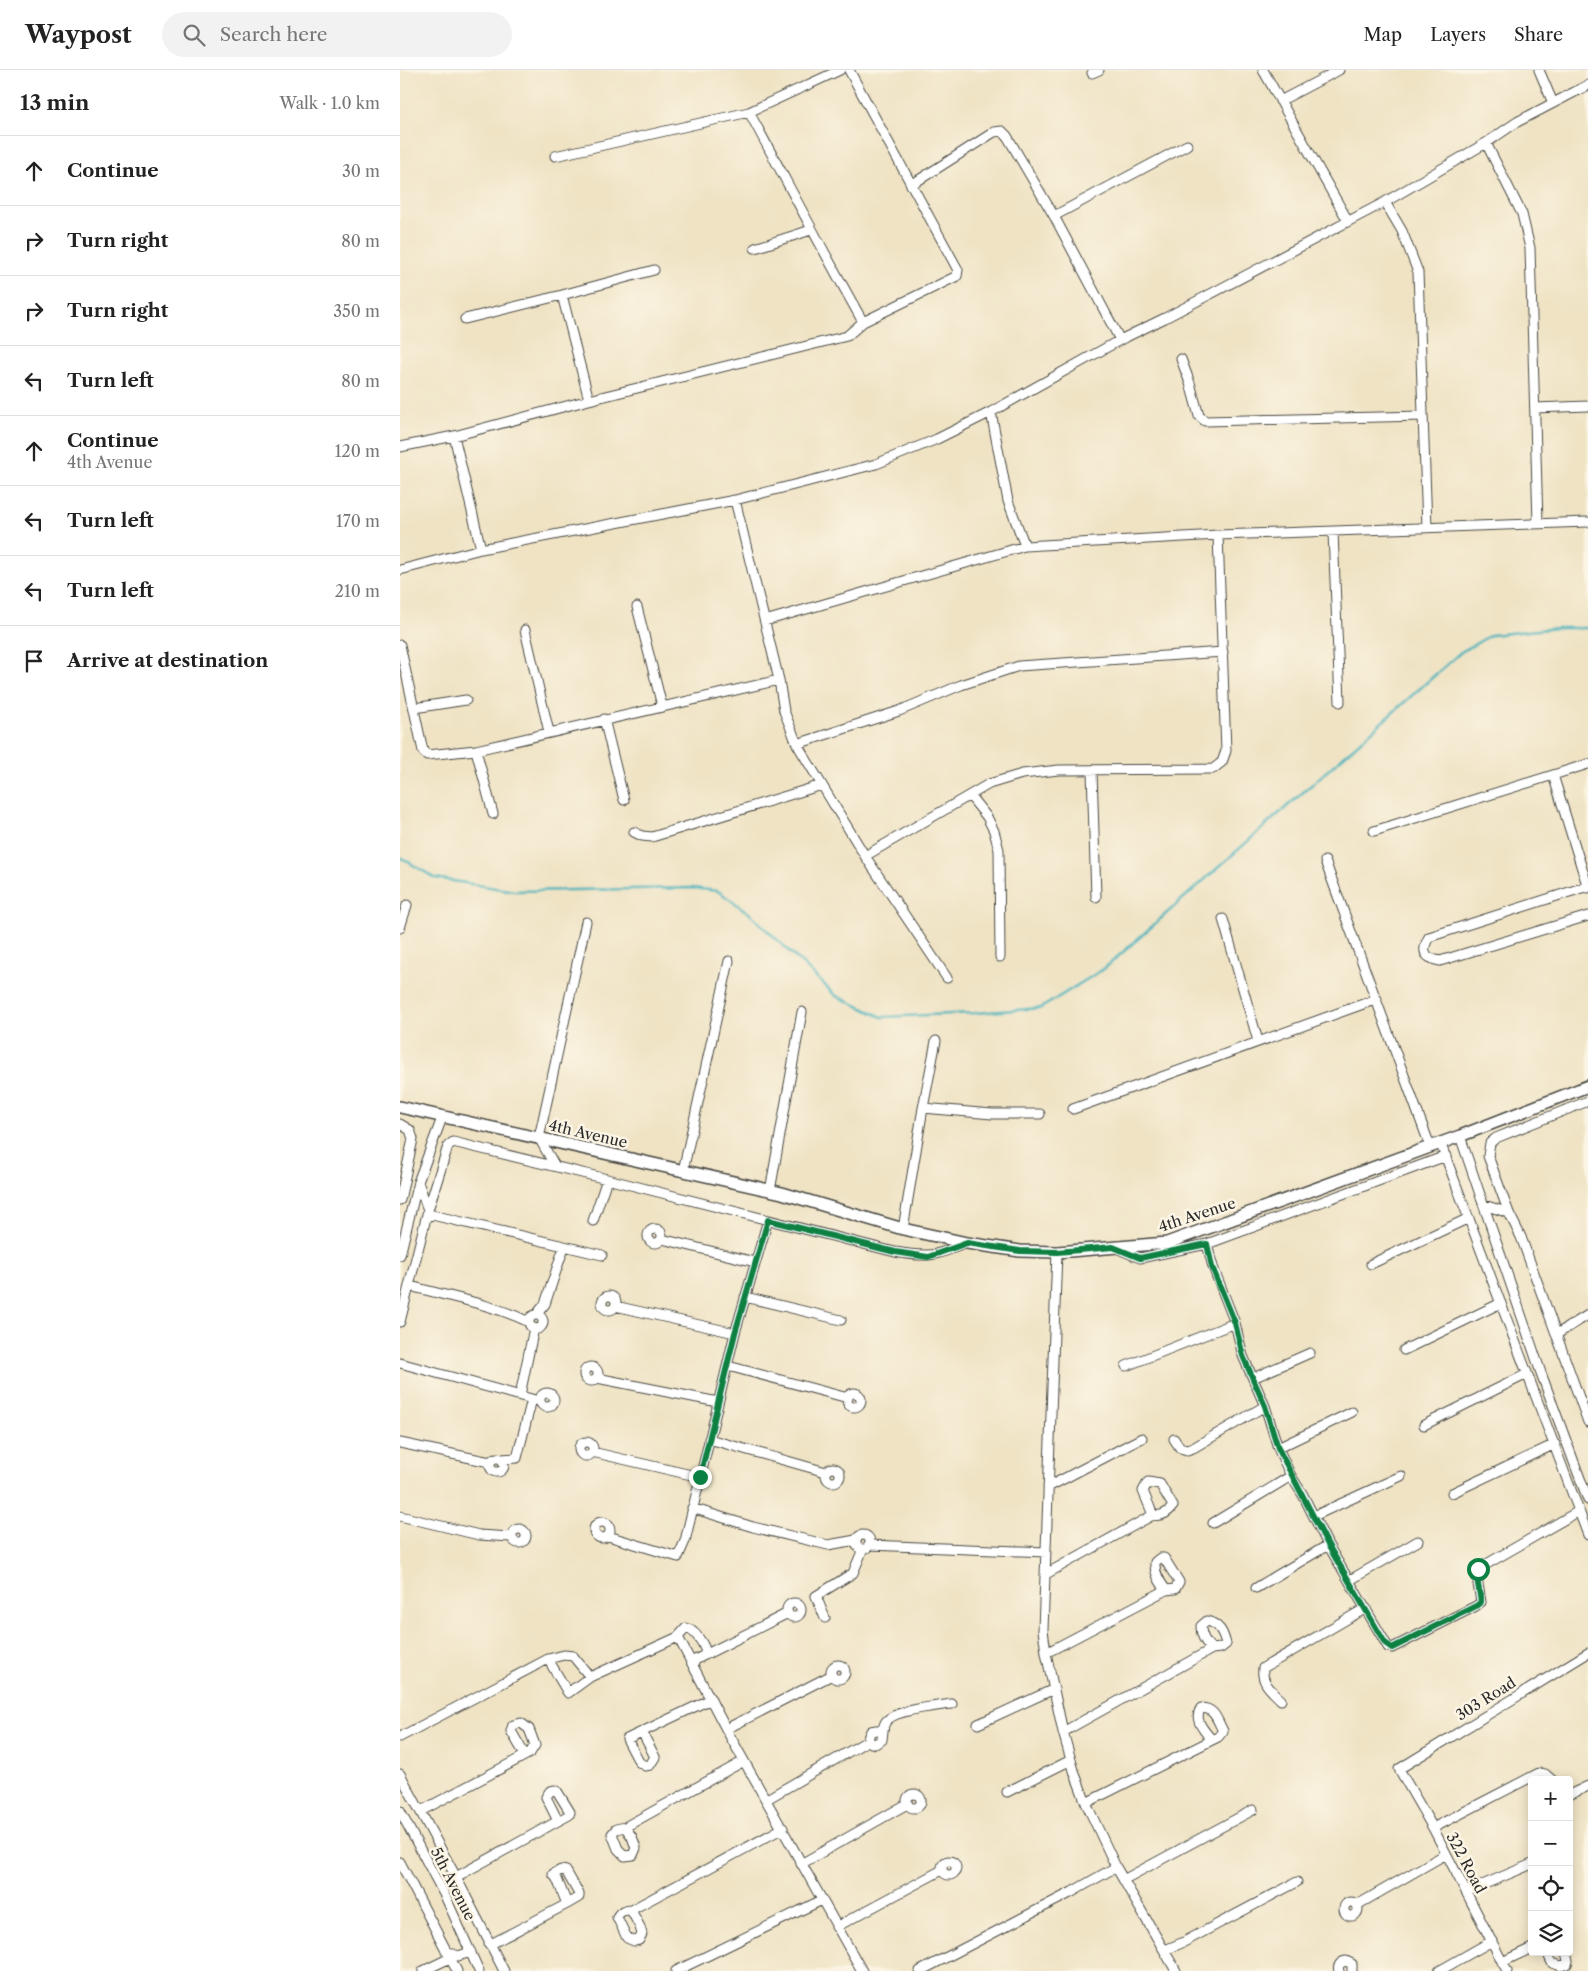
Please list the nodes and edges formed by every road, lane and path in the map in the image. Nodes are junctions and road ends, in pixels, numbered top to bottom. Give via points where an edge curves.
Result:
1 (840, 70) edge
2 (849, 70) edge
3 (1263, 70) edge
4 (1339, 70) edge
5 (1539, 70) edge
6 (1588, 85) edge
7 (1280, 101) junction
8 (1553, 102) junction
9 (749, 112) junction
10 (1486, 143) junction
11 (1187, 145) dead end
12 (555, 156) dead end
13 (911, 185) junction
14 (1385, 202) junction
15 (1054, 216) junction
16 (1348, 221) junction
17 (811, 230) junction
18 (756, 248) dead end
19 (654, 270) dead end
20 (562, 295) junction
21 (466, 320) dead end
22 (862, 322) junction
23 (1120, 340) junction
24 (1181, 359) dead end
25 (589, 400) junction
26 (1588, 406) edge
27 (1535, 408) junction
28 (991, 412) junction
29 (1423, 416) junction
30 (454, 436) junction
31 (400, 447) edge
32 (735, 500) junction
33 (1588, 522) edge
34 (1538, 523) junction
35 (1427, 528) junction
36 (1333, 532) junction
37 (1218, 536) junction
38 (1025, 546) junction
39 (481, 550) junction
40 (400, 570) edge
41 (637, 607) dead end
42 (765, 621) junction
43 (525, 630) dead end
44 (400, 645) edge
45 (1223, 652) junction
46 (779, 680) junction
47 (466, 700) dead end
48 (1340, 702) dead end
49 (662, 706) junction
50 (414, 708) junction
51 (604, 720) junction
52 (549, 732) junction
53 (797, 744) junction
54 (476, 750) junction
55 (1588, 764) edge
56 (1092, 770) junction
57 (1553, 775) junction
58 (822, 785) junction
59 (970, 796) junction
60 (624, 800) dead end
61 (493, 814) dead end
62 (1374, 830) dead end
63 (634, 832) dead end
64 (865, 856) junction
65 (1325, 860) dead end
66 (1588, 887) edge
67 (1096, 897) dead end
68 (407, 905) dead end
69 (1588, 916) edge
70 (1224, 919) dead end
71 (586, 922) dead end
72 (400, 928) edge
73 (1000, 956) dead end
74 (728, 961) dead end
75 (947, 978) dead end
76 (1377, 999) junction
77 (802, 1012) dead end
78 (936, 1040) dead end
79 (1258, 1041) junction
80 (1588, 1086) edge
81 (1588, 1101) edge
82 (400, 1107) edge
83 (922, 1108) junction
84 (1073, 1109) dead end
85 (1040, 1114) dead end
86 (442, 1118) junction
87 (400, 1124) edge
88 (1460, 1136) junction
89 (539, 1138) junction
90 (1435, 1144) junction
91 (1446, 1156) junction
92 (555, 1166) junction
93 (683, 1171) junction
94 (607, 1179) junction
95 (418, 1182) junction
96 (770, 1191) junction
97 (400, 1200) edge
98 (1484, 1205) junction
99 (428, 1212) junction
100 (1509, 1212) junction
101 (411, 1215) junction
102 (1469, 1218) junction
103 (768, 1220) junction
104 (593, 1221) dead end
105 (400, 1224) edge
106 (903, 1229) junction
107 (662, 1239) dead end
108 (967, 1243) junction
109 (1207, 1244) junction
110 (564, 1247) junction
111 (1113, 1247) junction
112 (1057, 1252) junction
113 (400, 1255) edge
114 (602, 1255) dead end
115 (754, 1262) junction
116 (1371, 1264) dead end
117 (410, 1286) junction
118 (745, 1297) junction
119 (1501, 1303) junction
120 (615, 1306) dead end
121 (1588, 1316) edge
122 (841, 1320) dead end
123 (400, 1322) edge
124 (1235, 1323) junction
125 (532, 1325) junction
126 (735, 1333) junction
127 (1557, 1334) junction
128 (1404, 1350) dead end
129 (1310, 1353) dead end
130 (400, 1363) edge
131 (728, 1366) junction
132 (1126, 1366) dead end
133 (1527, 1374) junction
134 (597, 1378) dead end
135 (1253, 1378) junction
136 (520, 1395) junction
137 (848, 1398) dead end
138 (718, 1402) junction
139 (1265, 1406) junction
140 (1586, 1409) edge
141 (1352, 1412) dead end
142 (1588, 1422) edge
143 (1424, 1424) dead end
144 (709, 1438) junction
145 (1142, 1438) dead end
146 (1174, 1438) dead end
147 (400, 1443) edge
148 (1555, 1444) junction
149 (1278, 1448) junction
150 (592, 1452) dead end
151 (826, 1472) dead end
152 (1291, 1476) junction
153 (1401, 1476) dead end
154 (700, 1477) junction
155 (1048, 1487) junction
156 (1452, 1493) dead end
157 (1588, 1500) edge
158 (692, 1508) junction
159 (1579, 1511) junction
160 (1153, 1515) dead end
161 (400, 1516) edge
162 (1314, 1516) junction
163 (1212, 1523) dead end
164 (1588, 1535) edge
165 (608, 1536) dead end
166 (512, 1537) dead end
167 (1418, 1541) dead end
168 (1328, 1545) junction
169 (866, 1547) junction
170 (1046, 1552) junction
171 (1046, 1574) junction
172 (1350, 1580) junction
173 (1256, 1588) dead end
174 (1166, 1590) dead end
175 (1366, 1608) junction
176 (788, 1613) dead end
177 (825, 1618) dead end
178 (678, 1637) junction
179 (1212, 1649) dead end
180 (1046, 1653) junction
181 (1588, 1653) edge
182 (706, 1654) junction
183 (548, 1659) junction
184 (693, 1666) junction
185 (832, 1675) dead end
186 (590, 1678) junction
187 (1054, 1689) junction
188 (711, 1699) junction
189 (1281, 1700) dead end
190 (952, 1704) dead end
191 (978, 1724) dead end
192 (726, 1729) junction
193 (642, 1732) dead end
194 (1063, 1732) junction
195 (400, 1737) edge
196 (1212, 1739) dead end
197 (525, 1755) dead end
198 (1071, 1760) junction
199 (744, 1761) junction
200 (1399, 1769) joint
201 (400, 1774) edge
202 (1535, 1776) edge
203 (1547, 1776) edge
204 (1528, 1780) edge
205 (1588, 1786) edge
206 (1007, 1792) dead end
207 (1573, 1793) edge
208 (767, 1799) junction
209 (907, 1804) dead end
210 (1086, 1804) junction
211 (421, 1810) junction
212 (1253, 1810) dead end
213 (400, 1811) edge
214 (558, 1821) dead end
215 (625, 1827) dead end
216 (782, 1828) junction
217 (1432, 1828) junction
218 (1446, 1854) junction
219 (400, 1864) edge
220 (801, 1864) junction
221 (1528, 1866) edge
222 (1116, 1867) junction
223 (942, 1870) dead end
224 (456, 1877) junction
225 (1125, 1879) junction
226 (1297, 1882) dead end
227 (1466, 1892) junction
228 (822, 1900) junction
229 (567, 1904) dead end
230 (1357, 1905) dead end
231 (631, 1910) dead end
232 (836, 1927) junction
233 (1492, 1942) junction
234 (489, 1945) junction
235 (1165, 1950) junction
236 (1528, 1950) edge
237 (471, 1952) junction
238 (448, 1954) junction
239 (1549, 1956) edge
240 (1568, 1956) edge
241 (1502, 1962) junction
242 (938, 1968) edge
243 (423, 1971) edge
244 (457, 1971) edge
245 (479, 1971) edge
246 (504, 1971) edge
247 (676, 1971) edge
248 (862, 1971) edge
249 (920, 1971) edge
250 (1176, 1971) edge
251 (1339, 1971) edge
252 (1352, 1971) edge
253 (1439, 1971) edge
254 (1507, 1971) edge

1 - 9 street
2 - 13 street
3 - 7 street
4 - 7 street
5 - 8 street
6 - 8 street
7 - 16 street
8 - 10 street
9 - 12 street
9 - 17 street
10 - 14 street
10 - 27 street via 1522,214 1530,248
11 - 15 street
13 - 15 street via 994,132 1002,131
13 - 22 street via 958,270 957,276
14 - 16 street
14 - 29 street via 1402,231 1418,272
15 - 23 street
16 - 23 street
17 - 18 street
17 - 22 street
19 - 20 street
20 - 21 street
20 - 25 street
22 - 25 street via 847,336
23 - 28 street
24 - 29 street via 1199,416 1205,421
25 - 30 street
26 - 27 street
27 - 34 street
28 - 32 street via 876,464
28 - 38 street via 1008,501
29 - 35 street
30 - 31 street
30 - 39 street
32 - 39 street
32 - 42 street
33 - 34 street
34 - 35 street
35 - 36 street
36 - 37 street
36 - 48 street
37 - 38 street
37 - 45 street
38 - 42 street
39 - 40 street
41 - 49 street
42 - 46 street
43 - 52 street
44 - 50 street
45 - 53 street via 1018,666 899,711
45 - 56 street via 1226,751 1222,762 1213,768
46 - 49 street
46 - 53 street via 784,710
47 - 50 street
49 - 51 street
50 - 54 street via 423,751 427,755
51 - 52 street
51 - 60 street
52 - 54 street
53 - 58 street
54 - 61 street
55 - 57 street
56 - 59 street via 1022,774 989,784
56 - 67 street
57 - 62 street
57 - 66 street
58 - 63 street via 652,837
58 - 64 street
59 - 64 street
59 - 73 street via 987,817 998,850
64 - 75 street
65 - 76 street
66 - 69 street via 1429,937 1425,944 1426,954 1430,960 1440,961
68 - 72 street
70 - 79 street
71 - 89 street
74 - 93 street
76 - 79 street
76 - 90 street
77 - 96 street
78 - 83 street
79 - 84 street
80 - 88 main road, 4th Avenue
81 - 100 street via 1504,1134 1490,1143 1488,1156
82 - 86 main road, 4th Avenue
83 - 85 street
83 - 106 street
86 - 89 main road, 4th Avenue
86 - 95 street
87 - 97 street via 410,1130 412,1139
88 - 90 main road, 4th Avenue
88 - 98 street
89 - 92 street
89 - 93 main road, 4th Avenue
90 - 91 street
90 - 111 main road, 4th Avenue via 1167,1243
91 - 102 street
91 - 109 street
92 - 94 street
92 - 99 street via 453,1142 448,1146
93 - 96 main road, 4th Avenue
94 - 103 street
94 - 104 street
95 - 99 street
95 - 101 street
96 - 106 main road, 4th Avenue
98 - 100 street
98 - 157 street
99 - 110 street
99 - 117 street
100 - 127 street
101 - 105 street
101 - 113 street
102 - 116 street
102 - 119 street
103 - 108 street via 913,1255 934,1256
103 - 115 street
106 - 108 main road, 4th Avenue
107 - 115 street
108 - 112 main road, 4th Avenue via 1020,1251
109 - 111 street via 1140,1258
109 - 124 street via 1212,1267
110 - 114 street
110 - 125 street via 545,1304 532,1316
111 - 112 main road, 4th Avenue
112 - 155 street
115 - 118 street
117 - 123 street
117 - 125 street via 491,1307
118 - 122 street
118 - 126 street
119 - 128 street
119 - 133 street
120 - 126 street
121 - 127 street
124 - 132 street
124 - 135 street via 1243,1356
125 - 136 street
126 - 131 street
127 - 140 street
129 - 135 street
130 - 136 street
131 - 137 street
131 - 138 street
133 - 143 street
133 - 148 street
134 - 138 street
135 - 139 street
136 - 147 street via 535,1400 517,1458 497,1457 490,1462
138 - 144 street
139 - 146 street via 1193,1448 1180,1448
139 - 149 street
140 - 142 street
141 - 149 street
144 - 151 street
144 - 154 street
145 - 155 street
148 - 156 street
148 - 159 street
149 - 152 street
150 - 154 street
152 - 162 street
152 - 163 street
153 - 162 street
154 - 158 street
155 - 170 street
158 - 165 street via 678,1557
158 - 169 street via 828,1545 856,1540 863,1535 869,1538
159 - 164 street
159 - 175 street via 1478,1569 1481,1602 1476,1606 1392,1648 1385,1643
160 - 171 street
161 - 166 street via 479,1536
162 - 168 street
167 - 172 street
168 - 172 street
168 - 173 street
169 - 170 street
169 - 177 street via 853,1573 816,1596
170 - 171 street
171 - 180 street via 1043,1630
172 - 175 street
174 - 180 street
175 - 189 street via 1263,1668 1266,1685
176 - 182 street
178 - 182 street via 686,1628 692,1630 706,1649
178 - 184 street
178 - 186 street
179 - 194 street
180 - 187 street
181 - 200 street, 303 Road
182 - 184 street via 695,1660
183 - 186 street via 564,1654 573,1656
183 - 186 street via 568,1692
183 - 195 street
184 - 188 street
185 - 192 street
187 - 191 street
187 - 194 street
188 - 192 street
188 - 193 street
190 - 208 street via 908,1710 888,1720 883,1731 871,1731 869,1740
192 - 199 street
194 - 198 street
196 - 210 street
197 - 211 street
198 - 206 street
198 - 210 street
199 - 208 street
199 - 215 street
200 - 217 street, 322 Road
201 - 211 street
202 - 203 street via 1539,1773
204 - 217 street
205 - 207 street
208 - 216 street
209 - 220 street
210 - 222 street
211 - 224 street
212 - 225 street
213 - 237 street, 5th Avenue
214 - 224 street
216 - 220 street
216 - 231 street
217 - 218 street, 322 Road
218 - 227 street, 322 Road
218 - 230 street
219 - 238 street
220 - 228 street
221 - 227 street
222 - 225 street
222 - 242 street
223 - 232 street
224 - 234 street
225 - 235 street
226 - 235 street
227 - 233 street, 322 Road
228 - 232 street
228 - 247 street
229 - 234 street
232 - 248 street
233 - 241 street, 322 Road
233 - 253 street
234 - 246 street
235 - 250 street
236 - 241 street
237 - 238 street via 458,1956
237 - 245 street, 5th Avenue
238 - 243 street
238 - 244 street
239 - 240 street via 1552,1963 1561,1966 1568,1961
241 - 254 street, 322 Road
242 - 249 street
251 - 252 street via 1341,1962 1346,1961 1352,1964

